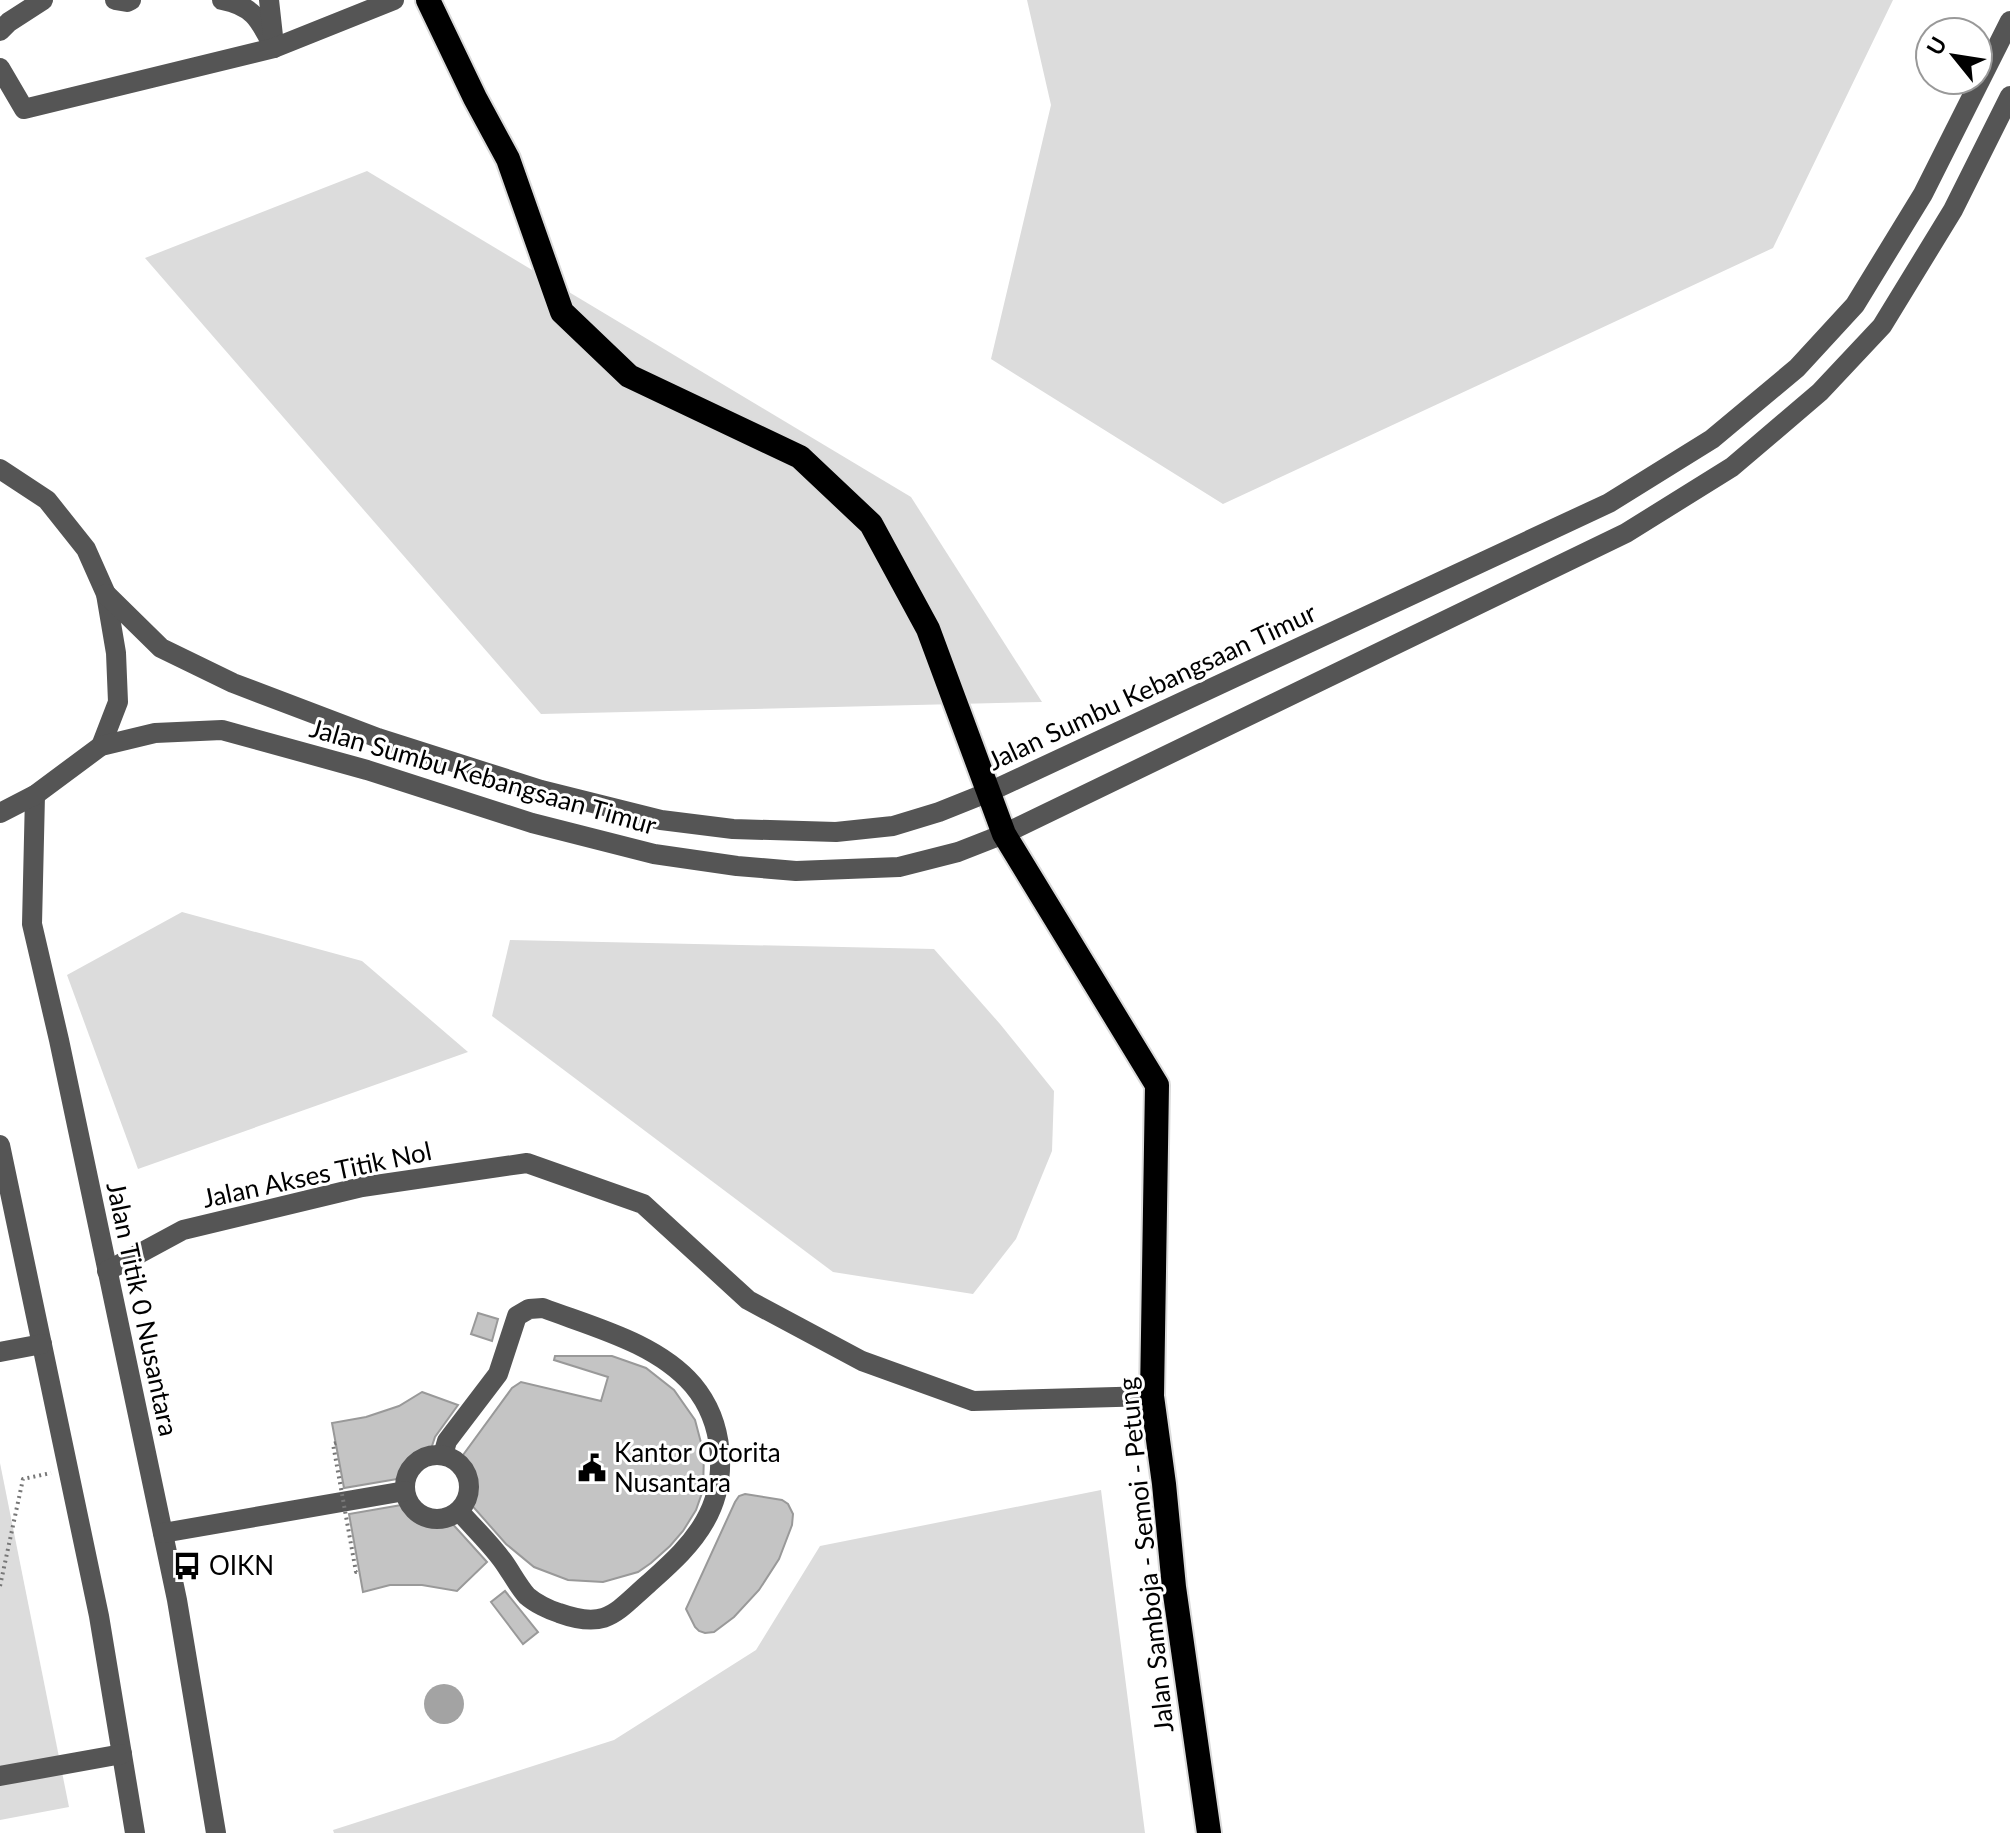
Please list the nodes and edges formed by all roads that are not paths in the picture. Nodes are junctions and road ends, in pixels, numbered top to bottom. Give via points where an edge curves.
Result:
1 (43, 0) edge
2 (115, 0) edge
3 (131, 0) edge
4 (269, 0) edge
5 (394, 0) edge
6 (428, 0) edge
7 (231, 3) edge
8 (2010, 21) edge
9 (0, 31) edge
10 (274, 48) junction
11 (0, 68) edge
12 (2010, 96) edge
13 (0, 469) edge
14 (106, 594) junction
15 (101, 746) junction
16 (989, 792) junction
17 (35, 795) junction
18 (0, 813) edge
19 (1004, 834) junction
20 (0, 1145) edge
21 (107, 1271) junction
22 (42, 1344) junction
23 (0, 1352) edge
24 (1152, 1396) junction
25 (443, 1455) junction
26 (405, 1491) junction
27 (459, 1511) junction
28 (163, 1533) junction
29 (122, 1754) junction
30 (0, 1776) edge
31 (135, 1833) edge
32 (216, 1833) edge
33 (1209, 1833) edge

1 - 9 street
2 - 3 street
4 - 10 street
5 - 10 street
6 - 16 highway, Jalan Samboja - Semoi - Petung via 508,159 562,312 629,376 800,457 871,524 928,629
7 - 10 street via 259,18
8 - 16 street, Jalan Sumbu Kebangsaan Timur via 1923,194 1855,305 1797,368 1712,439 1609,503
10 - 11 street via 24,109
12 - 19 street, Jalan Sumbu Kebangsaan Timur via 1953,210 1882,326 1820,392 1732,467 1626,533
13 - 14 street, Jalan Sumbu Kebangsaan Timur via 47,500 86,549
14 - 15 street, Jalan Sumbu Kebangsaan Timur via 118,702
14 - 16 street, Jalan Sumbu Kebangsaan Timur via 161,648 233,683 527,786 661,820 733,829 836,832 893,826
15 - 17 street, Jalan Sumbu Kebangsaan Timur
15 - 19 street, Jalan Sumbu Kebangsaan Timur via 155,733 222,730 532,823 654,854 737,866 796,871 899,867
16 - 19 highway, Jalan Samboja - Semoi - Petung
17 - 18 street, Jalan Sumbu Kebangsaan Timur
17 - 21 street, Jalan Titik 0 Nusantara via 32,924
19 - 24 highway, Jalan Samboja - Semoi - Petung via 1157,1085
20 - 22 street
21 - 24 street, Jalan Akses Titik Nol via 183,1230 362,1187 527,1163 643,1204 748,1300 862,1361 973,1401
21 - 28 street, Jalan Titik 0 Nusantara
22 - 23 street
22 - 29 street
24 - 33 highway, Jalan Samboja - Semoi - Petung
25 - 26 street via 415,1464
25 - 27 street via 459,1463 468,1478 468,1496
25 - 27 street via 447,1441 498,1374 517,1316 529,1309 543,1308 641,1346 693,1385 711,1413 720,1445 719,1487 706,1521 679,1557 609,1618 585,1620 556,1613 528,1596
26 - 27 street via 412,1507 426,1518 444,1519
26 - 28 street
28 - 32 street, Jalan Titik 0 Nusantara
29 - 30 street
29 - 31 street

